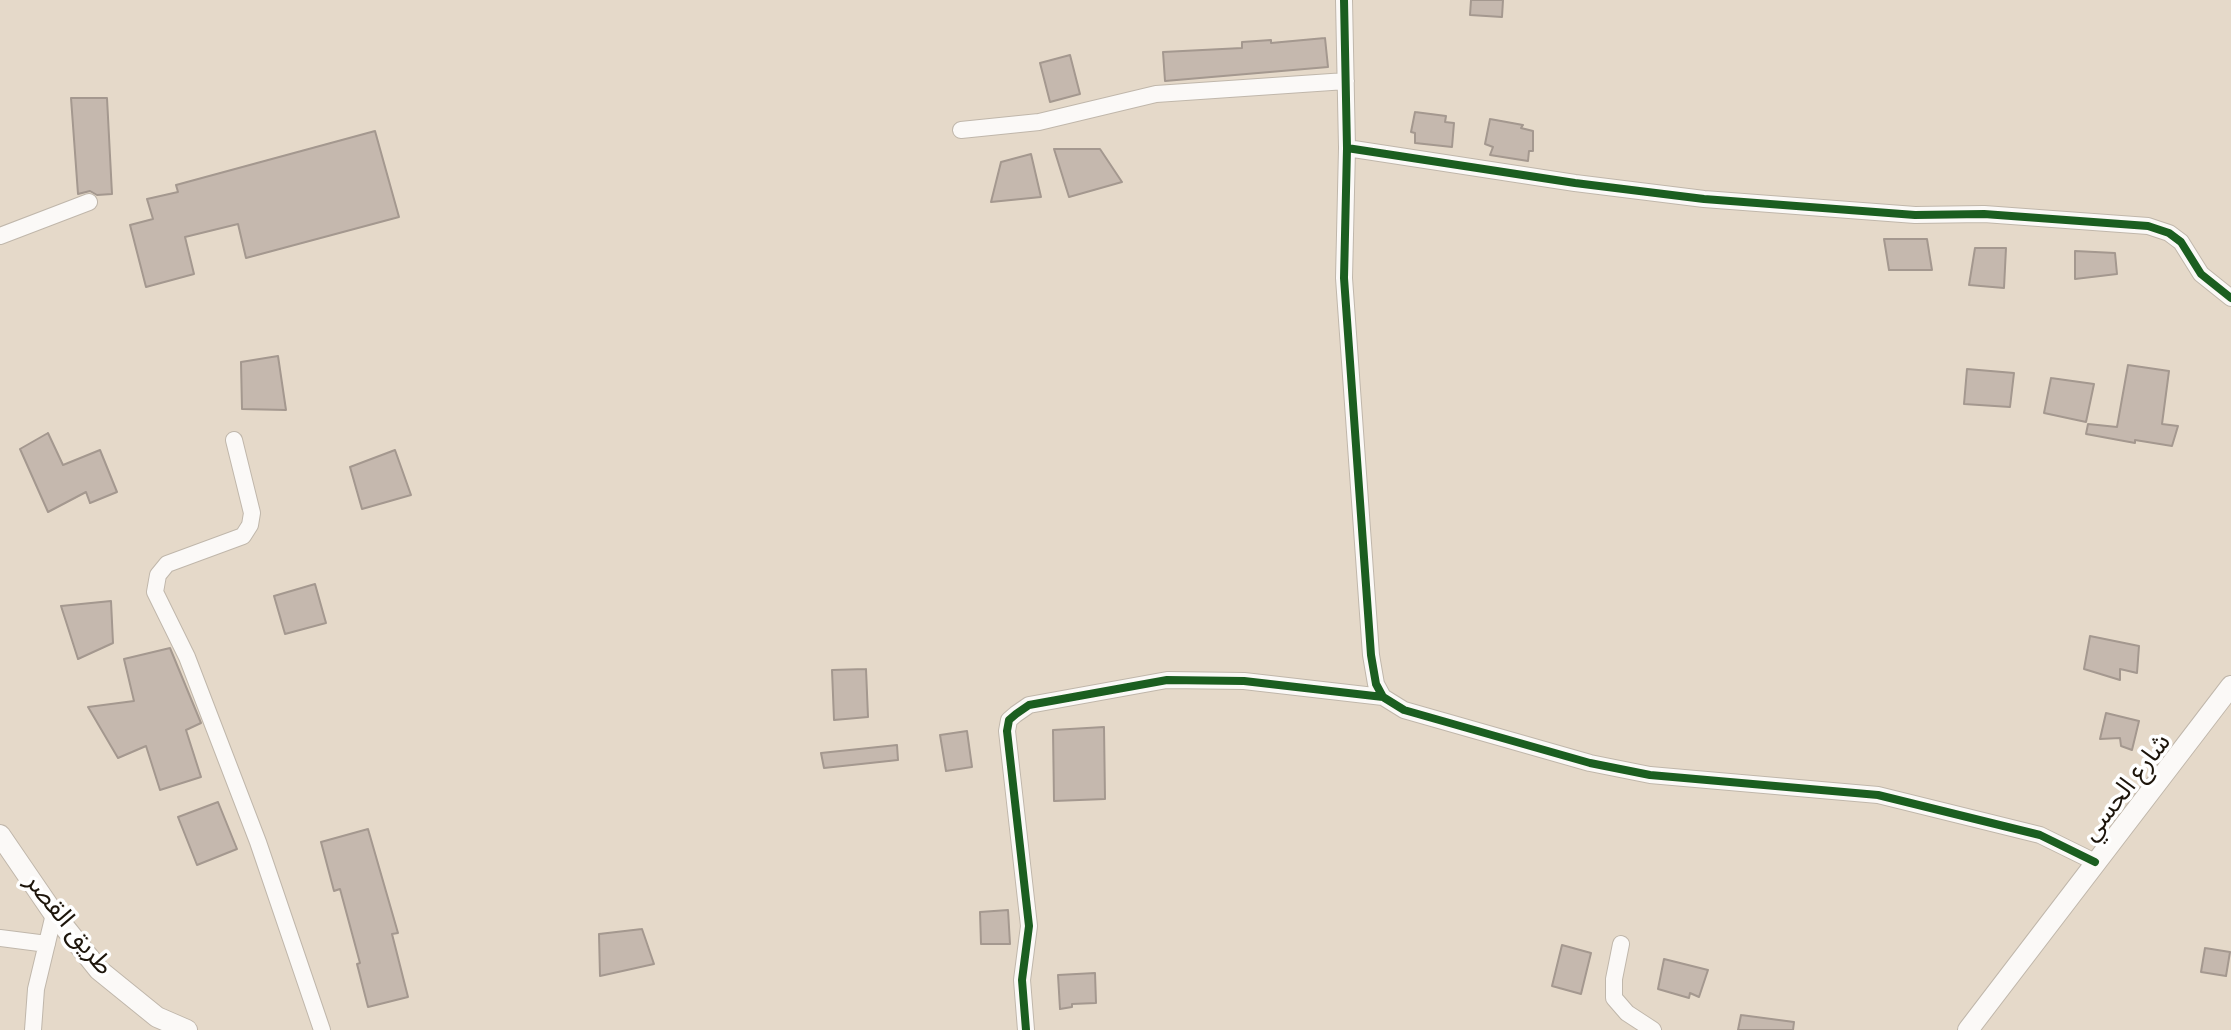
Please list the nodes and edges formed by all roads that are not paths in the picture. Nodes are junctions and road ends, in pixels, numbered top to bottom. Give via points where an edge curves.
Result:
1 (1344, 0) edge
2 (1346, 81) junction
3 (961, 130) dead end
4 (1347, 148) junction
5 (89, 202) dead end
6 (0, 236) edge
7 (2231, 298) edge
8 (234, 440) dead end
9 (2231, 686) edge
10 (1383, 697) junction
11 (0, 835) edge
12 (2095, 862) junction
13 (54, 914) junction
14 (0, 938) edge
15 (47, 944) junction
16 (1621, 944) dead end
17 (33, 1030) edge
18 (187, 1030) edge
19 (322, 1030) edge
20 (1026, 1030) edge
21 (1653, 1030) edge
22 (1968, 1030) edge

1 - 2 street
2 - 3 street via 1156,94 1039,122
2 - 4 street
4 - 7 street via 1704,199 2148,226 2181,242 2201,274
4 - 10 street via 1344,278 1371,655
5 - 6 street
8 - 19 street via 252,513 250,525 243,536 167,564 155,592 192,670 258,842
9 - 12 street, شارع الحسي
10 - 12 street via 1404,710 1590,763 1650,775 1878,795 2040,835
10 - 20 street via 1244,681 1167,680 1029,705 1009,720 1029,926 1022,980
11 - 13 street, طريق القصر
12 - 22 street, شارع الحسي
13 - 15 street
13 - 18 street, طريق القصر via 99,970 157,1017
14 - 15 street
15 - 17 street
16 - 21 street via 1614,998

